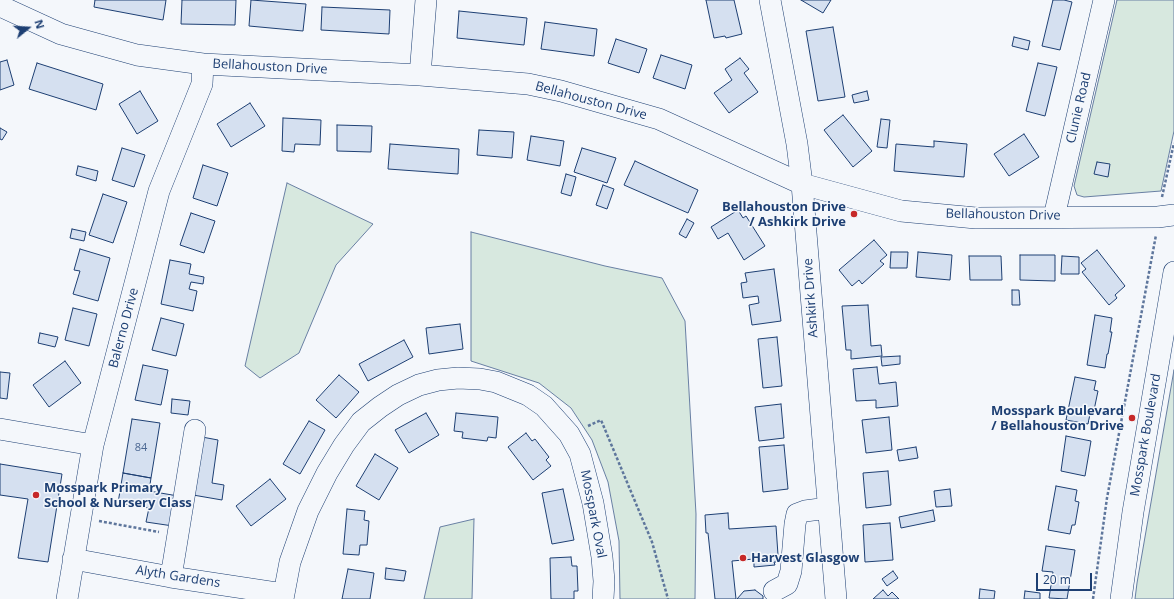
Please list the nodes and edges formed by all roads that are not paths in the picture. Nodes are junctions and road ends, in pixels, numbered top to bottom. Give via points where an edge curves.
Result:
1 (426, 0) edge
2 (770, 0) edge
3 (1104, 0) edge
4 (0, 6) edge
5 (203, 64) junction
6 (420, 75) junction
7 (802, 184) junction
8 (1166, 216) edge
9 (1054, 217) junction
10 (1174, 272) edge
11 (0, 429) edge
12 (195, 430) dead end
13 (93, 445) junction
14 (828, 508) junction
15 (73, 559) junction
16 (172, 577) junction
17 (774, 591) dead end
18 (283, 597) edge
19 (67, 599) edge
20 (603, 599) edge
21 (836, 599) edge
22 (1121, 599) edge

1 - 6 street
2 - 7 street, Ashkirk Drive
3 - 9 street, Clunie Road
4 - 5 street, Bellahouston Drive via 61,34 98,45 137,55
5 - 6 street, Bellahouston Drive
5 - 13 street, Balerno Drive via 202,84 159,191
6 - 7 street, Bellahouston Drive via 528,84 561,91 652,117
7 - 9 street, Bellahouston Drive via 901,211 976,218
7 - 14 street, Ashkirk Drive
8 - 9 street, Bellahouston Drive
10 - 22 street, Mosspark Boulevard via 1133,512
11 - 13 street
12 - 16 street
13 - 15 street, Balerno Drive
14 - 17 street via 797,514 791,571 787,584
14 - 21 street, Ashkirk Drive
15 - 16 street, Alyth Gardens
15 - 19 street, Balerno Drive
16 - 18 street, Alyth Gardens
18 - 20 street, Mosspark Oval via 290,562 308,511 344,444 361,422 398,395 419,385 458,378 496,382 528,395 544,406 569,434 580,454 593,503 602,557

